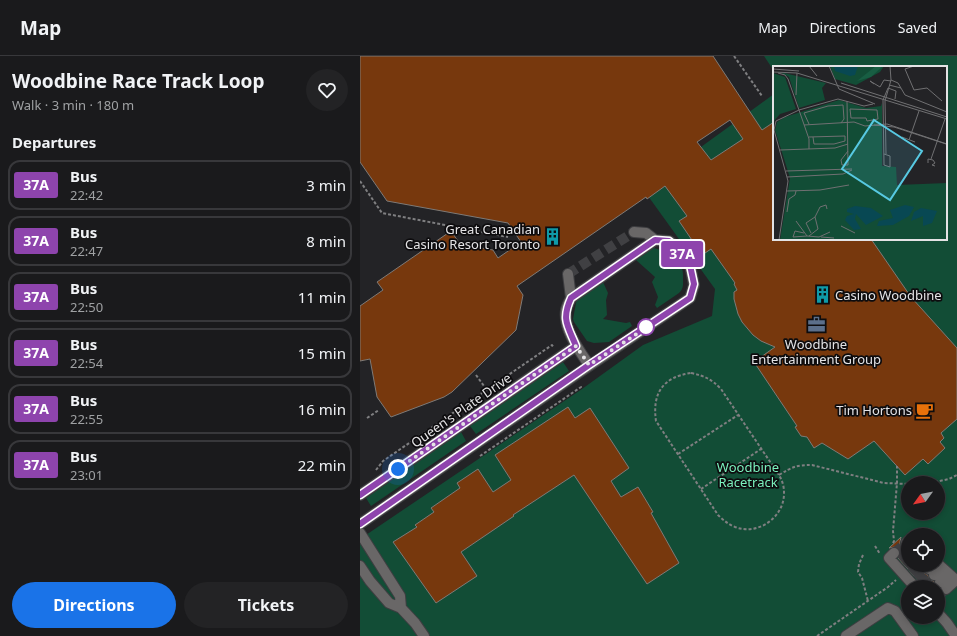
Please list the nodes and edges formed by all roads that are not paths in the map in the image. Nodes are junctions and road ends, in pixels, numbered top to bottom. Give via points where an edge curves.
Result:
1 (634, 232) dead end
2 (655, 240) junction
3 (568, 274) dead end
4 (571, 298) junction
5 (576, 346) junction
6 (589, 365) junction
7 (360, 495) edge
8 (360, 524) edge
9 (360, 533) edge
10 (360, 566) edge
11 (401, 608) junction
12 (945, 621) edge
13 (424, 636) edge
14 (846, 636) edge
15 (912, 636) edge
16 (956, 636) edge

1 - 2 street via 646,233
2 - 4 street
2 - 6 street via 669,241 680,250 690,265 694,284 690,298
3 - 4 street
4 - 5 street via 566,308 566,321
5 - 6 street
5 - 7 street, Queen's Plate Drive
6 - 8 street
9 - 11 street via 400,596
10 - 11 street via 389,603
11 - 13 street
12 - 16 street
14 - 15 street via 888,608 895,611

